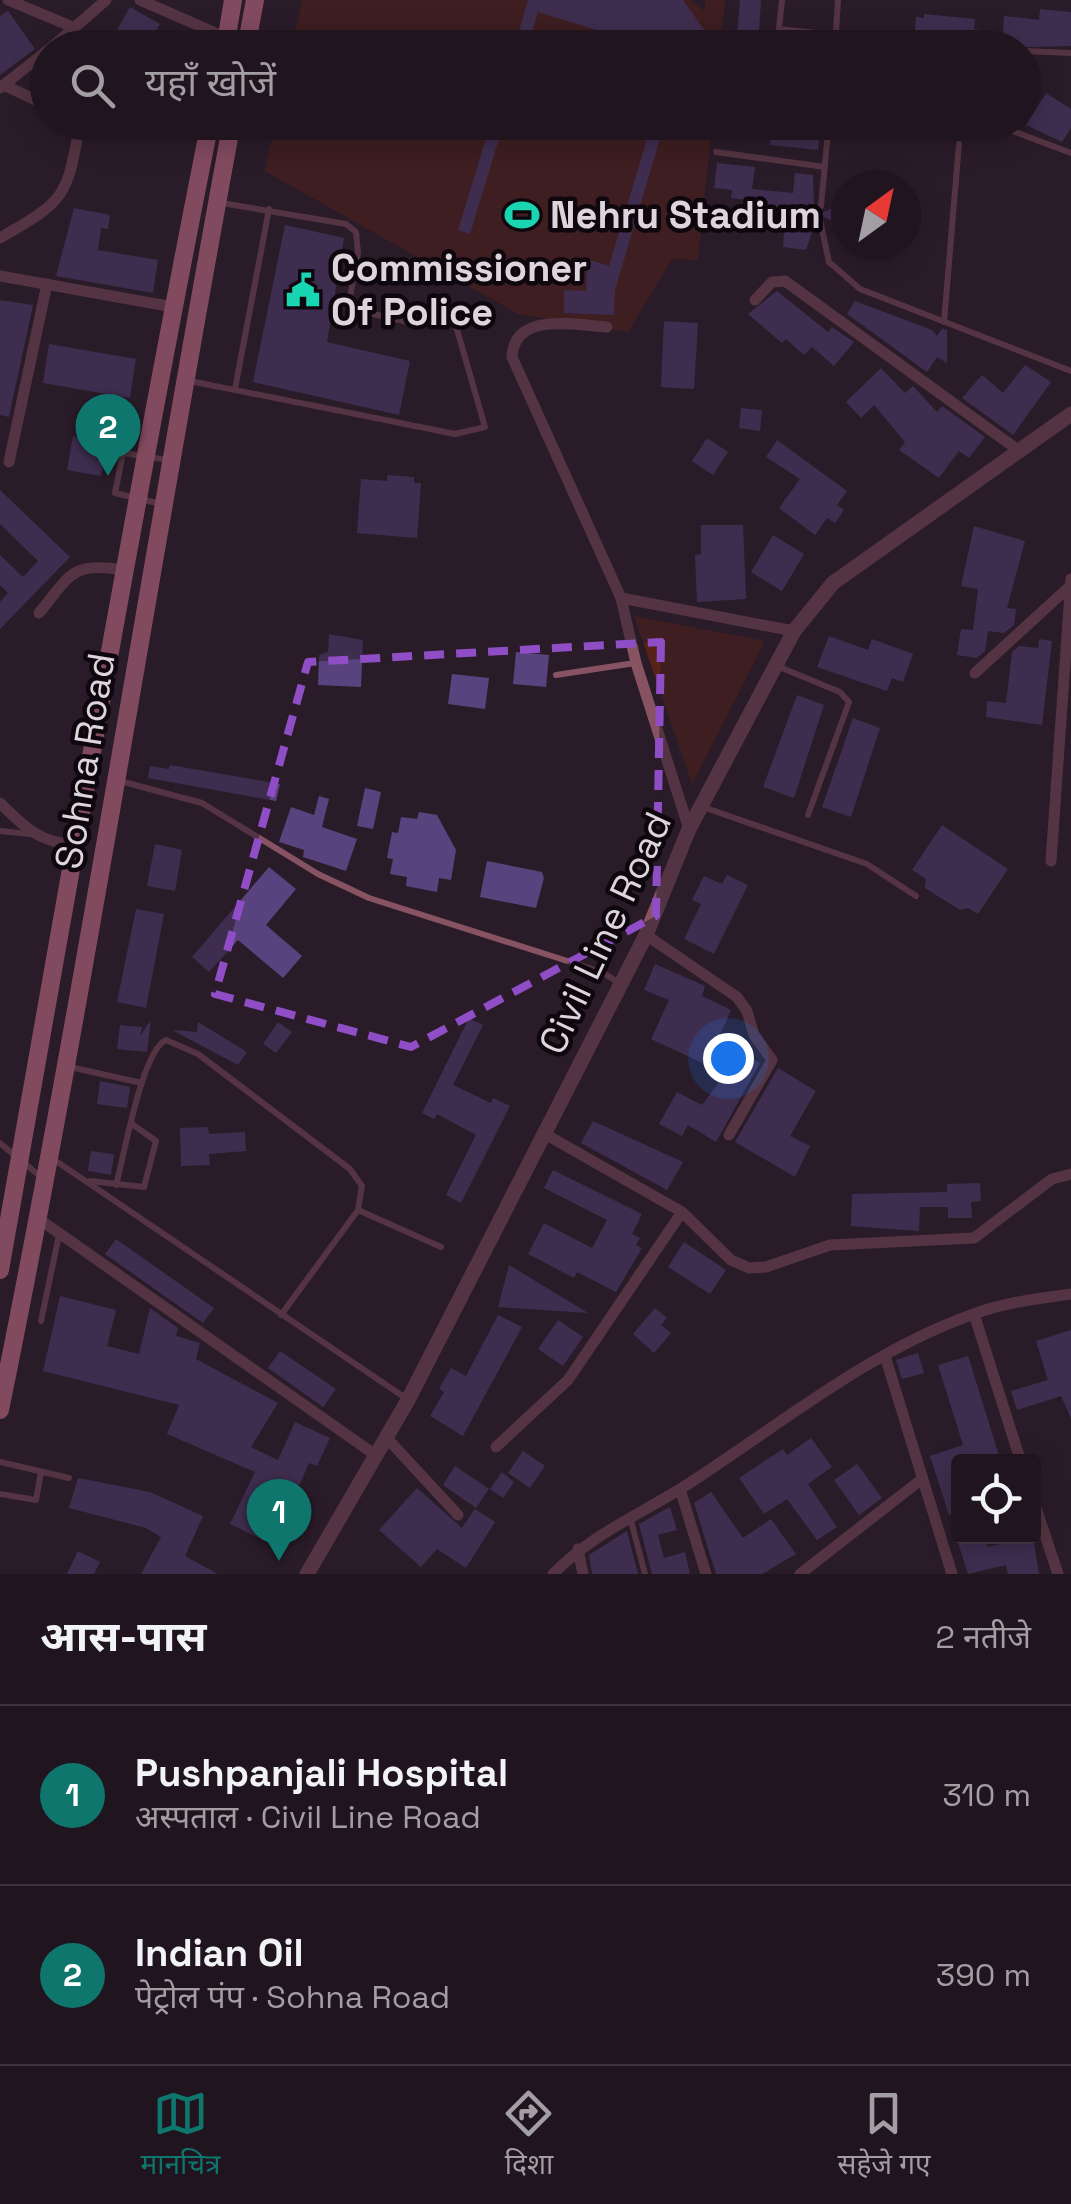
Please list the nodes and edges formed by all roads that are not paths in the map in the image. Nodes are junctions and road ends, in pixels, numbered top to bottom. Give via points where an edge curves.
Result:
1 (8, 0) edge
2 (106, 0) edge
3 (140, 0) edge
4 (232, 0) edge
5 (255, 0) edge
6 (782, 0) edge
7 (838, 0) edge
8 (75, 28) junction
9 (779, 29) joint
10 (73, 30) edge
11 (201, 30) edge
12 (228, 30) edge
13 (249, 30) edge
14 (790, 30) edge
15 (836, 30) edge
16 (1041, 51) edge
17 (1071, 53) edge
18 (30, 64) edge
19 (2, 86) edge
20 (30, 98) edge
21 (76, 140) edge
22 (206, 140) edge
23 (229, 140) edge
24 (827, 140) edge
25 (1037, 140) edge
26 (959, 144) dead end
27 (716, 152) dead end
28 (1071, 153) edge
29 (825, 167) junction
30 (195, 199) junction
31 (217, 203) junction
32 (821, 206) dead end
33 (269, 209) junction
34 (820, 220) dead end
35 (0, 238) edge
36 (0, 276) edge
37 (47, 284) junction
38 (755, 300) dead end
39 (173, 306) junction
40 (944, 322) junction
41 (607, 326) dead end
42 (1071, 372) edge
43 (184, 380) junction
44 (235, 389) junction
45 (1071, 414) edge
46 (1018, 450) junction
47 (146, 456) junction
48 (169, 460) junction
49 (9, 462) dead end
50 (138, 498) junction
51 (160, 504) junction
52 (122, 570) junction
53 (1070, 583) edge
54 (621, 598) junction
55 (39, 613) dead end
56 (794, 631) junction
57 (636, 663) junction
58 (776, 665) junction
59 (975, 672) dead end
60 (556, 674) dead end
61 (116, 780) junction
62 (0, 804) edge
63 (701, 806) junction
64 (808, 815) dead end
65 (690, 829) junction
66 (0, 831) edge
67 (32, 834) junction
68 (77, 845) junction
69 (1051, 861) dead end
70 (916, 896) dead end
71 (646, 935) junction
72 (620, 983) junction
73 (66, 1066) junction
74 (142, 1083) junction
75 (132, 1124) junction
76 (545, 1134) junction
77 (729, 1135) dead end
78 (0, 1143) edge
79 (50, 1157) junction
80 (20, 1161) junction
81 (1071, 1174) edge
82 (84, 1180) junction
83 (46, 1181) junction
84 (116, 1185) junction
85 (358, 1210) junction
86 (682, 1212) junction
87 (39, 1220) junction
88 (59, 1234) junction
89 (441, 1247) dead end
90 (0, 1270) edge
91 (1071, 1294) edge
92 (974, 1314) junction
93 (281, 1315) junction
94 (41, 1320) dead end
95 (885, 1356) junction
96 (408, 1400) junction
97 (0, 1410) edge
98 (385, 1436) junction
99 (496, 1446) dead end
100 (374, 1454) junction
101 (1018, 1454) edge
102 (0, 1462) edge
103 (41, 1472) junction
104 (69, 1478) dead end
105 (922, 1479) junction
106 (680, 1489) junction
107 (0, 1494) edge
108 (458, 1515) dead end
109 (630, 1516) junction
110 (1041, 1523) edge
111 (578, 1548) junction
112 (818, 1569) edge
113 (308, 1574) edge
114 (552, 1574) edge
115 (584, 1574) edge
116 (645, 1574) edge
117 (706, 1574) edge
118 (800, 1574) edge
119 (952, 1574) edge
120 (1058, 1574) edge

1 - 8 street
2 - 8 street
3 - 11 street
4 - 12 main road
5 - 13 main road
6 - 9 lane
7 - 15 lane
8 - 10 street
9 - 14 lane
16 - 17 lane
18 - 19 street
19 - 20 street
21 - 35 street via 64,193
22 - 30 main road, Sohna Road
23 - 31 main road, Sohna Road
24 - 29 lane
25 - 28 lane
26 - 40 lane
27 - 29 lane
29 - 32 lane
30 - 31 main road
30 - 39 main road, Sohna Road
31 - 33 lane
31 - 43 main road, Sohna Road
33 - 44 lane
33 - 44 lane via 346,224 356,232 348,308 421,325 428,311 454,318 484,427 455,434
34 - 40 lane via 823,249 860,290
36 - 37 street
37 - 39 street
37 - 49 street
38 - 46 street via 772,282 785,281
39 - 47 main road, Sohna Road
40 - 42 lane
41 - 54 street via 542,324 518,339 512,357
43 - 44 lane
43 - 48 main road, Sohna Road
45 - 46 street, Civil Line Road
46 - 56 street, Civil Line Road via 833,583
47 - 48 lane
47 - 50 main road, Sohna Road
48 - 51 main road, Sohna Road
50 - 51 lane
50 - 52 main road, Sohna Road
51 - 61 main road, Sohna Road
52 - 55 street via 77,568
52 - 68 main road, Sohna Road
53 - 59 street
53 - 69 street
54 - 56 street
54 - 57 street
56 - 58 street, Civil Line Road
57 - 60 lane
57 - 65 street
58 - 63 street, Civil Line Road
58 - 64 lane via 849,702
61 - 72 lane via 202,803 369,898
61 - 73 main road, Sohna Road
62 - 67 street
63 - 65 street, Civil Line Road
63 - 70 lane via 867,864
65 - 71 street, Civil Line Road
66 - 67 lane
67 - 68 street via 51,844
68 - 80 main road, Sohna Road
71 - 72 street, Civil Line Road
71 - 77 street via 737,997 772,1060
72 - 76 street, Civil Line Road
73 - 74 lane
73 - 79 main road, Sohna Road
74 - 75 lane
74 - 85 lane via 158,1044 166,1040 188,1048 350,1168 362,1186
75 - 84 lane
75 - 84 lane via 156,1140 151,1171 144,1187
76 - 86 street
76 - 96 street, Civil Line Road
78 - 80 lane
79 - 82 lane
79 - 83 main road, Sohna Road
80 - 83 lane
80 - 90 main road, Sohna Road
81 - 86 street via 1052,1179 974,1238 830,1245 766,1267 731,1260
82 - 84 lane
82 - 93 lane
83 - 87 main road, Sohna Road
85 - 89 lane
85 - 93 lane
86 - 99 street via 568,1380
87 - 88 street
87 - 97 main road, Sohna Road
88 - 94 lane
88 - 100 street
91 - 92 street
92 - 95 street
92 - 101 street
93 - 96 lane
95 - 105 street
95 - 106 street
96 - 98 street, Civil Line Road
98 - 100 street, Civil Line Road
98 - 108 street
100 - 113 street, Civil Line Road
102 - 103 lane
103 - 104 lane
103 - 107 lane via 36,1500
105 - 112 street
105 - 119 street
106 - 109 street
106 - 117 street
109 - 111 street
109 - 116 lane
110 - 120 street
111 - 114 street
111 - 115 street
112 - 118 street

